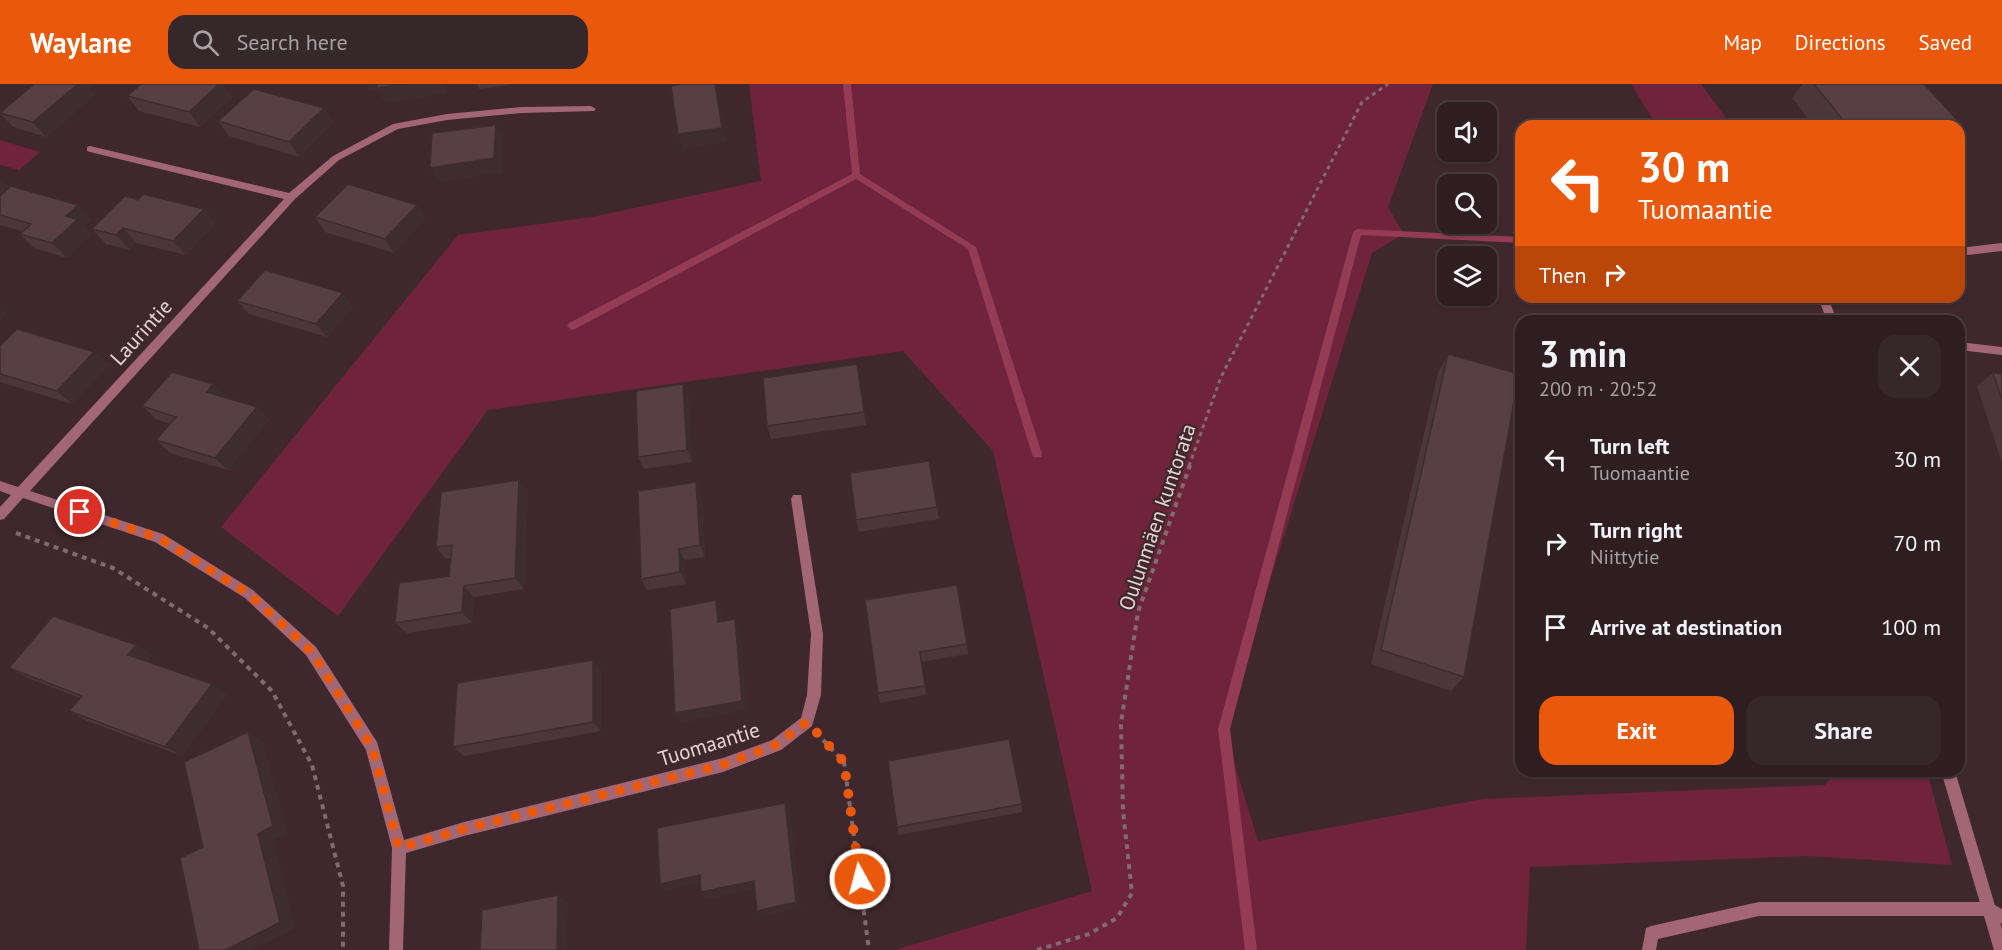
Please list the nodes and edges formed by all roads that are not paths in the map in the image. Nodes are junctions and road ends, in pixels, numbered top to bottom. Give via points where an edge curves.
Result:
1 (591, 109) dead end
2 (90, 149) dead end
3 (291, 197) junction
4 (2002, 247) edge
5 (1965, 251) edge
6 (1965, 347) edge
7 (2002, 351) edge
8 (0, 486) edge
9 (21, 492) junction
10 (797, 499) dead end
11 (0, 515) edge
12 (1950, 777) edge
13 (399, 848) junction
14 (1989, 909) junction
15 (2002, 917) edge
16 (396, 950) edge
17 (1649, 950) edge
18 (2001, 950) edge

1 - 3 street, Laurintie via 522,110 396,126 336,158
2 - 3 street
3 - 9 street, Laurintie
4 - 5 street
6 - 7 street
8 - 9 street
9 - 11 street, Laurintie
9 - 13 street via 159,538 249,594 311,651 372,747
10 - 13 street, Tuomaantie via 817,634 814,695 807,722 776,745 723,765
12 - 14 street
13 - 16 street
14 - 15 street
14 - 17 street via 1759,909 1651,933
14 - 18 street

